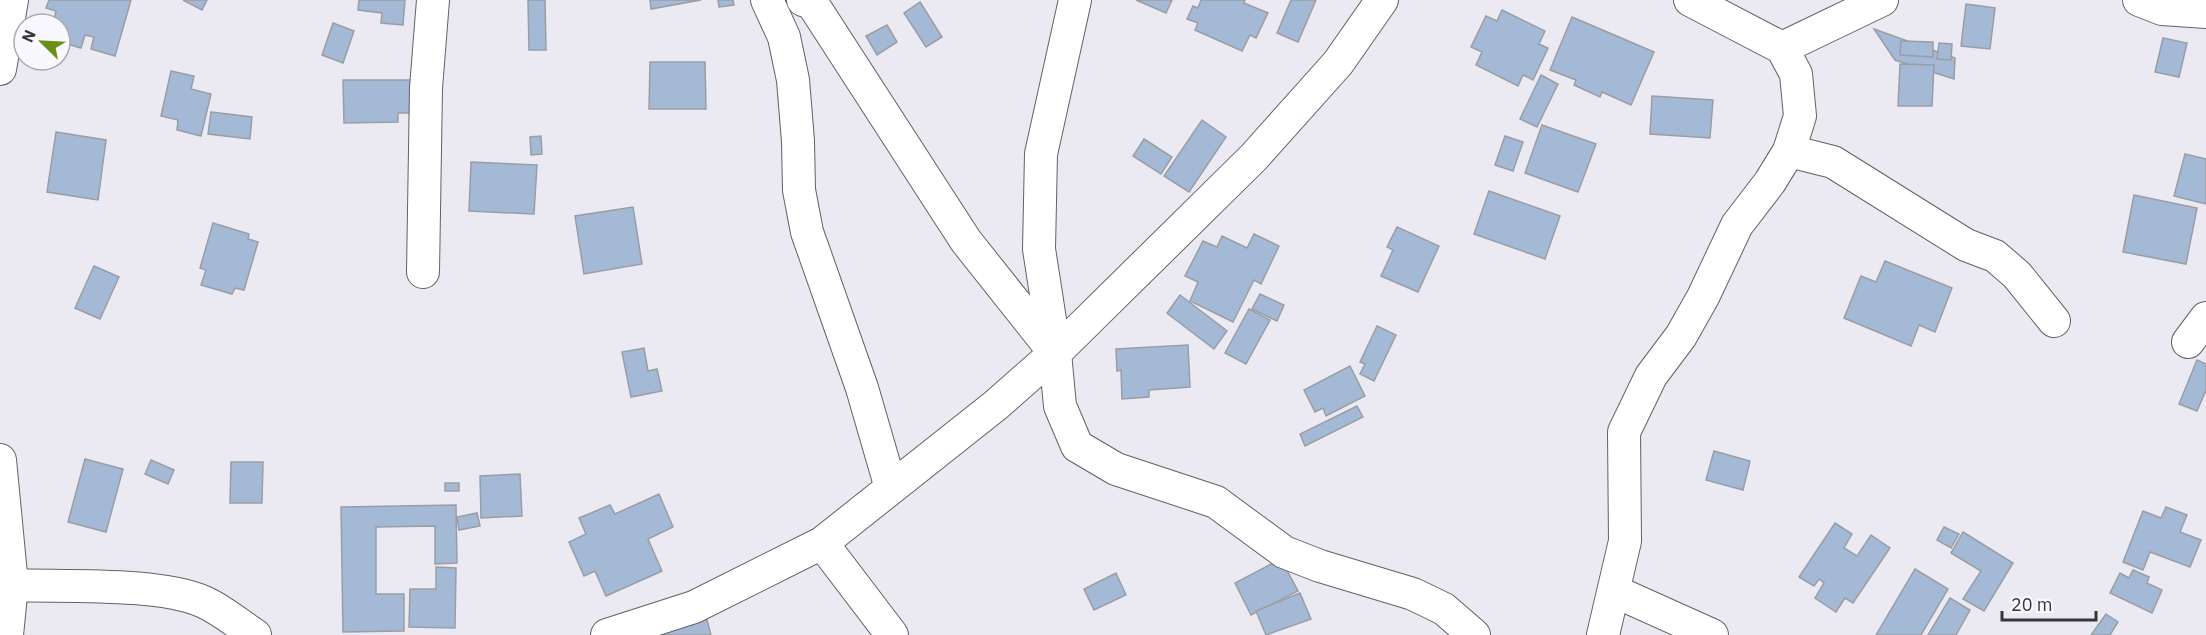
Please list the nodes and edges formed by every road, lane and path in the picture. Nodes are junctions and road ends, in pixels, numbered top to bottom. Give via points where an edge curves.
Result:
1 (12, 0) edge
2 (433, 0) edge
3 (767, 0) edge
4 (804, 0) edge
5 (1075, 0) edge
6 (1382, 0) edge
7 (1690, 0) edge
8 (1882, 0) edge
9 (2139, 0) edge
10 (2206, 12) edge
11 (1782, 48) junction
12 (0, 69) edge
13 (1789, 151) junction
14 (423, 272) dead end
15 (2054, 321) dead end
16 (1055, 353) junction
17 (0, 459) edge
18 (891, 488) junction
19 (822, 543) junction
20 (6, 586) edge
21 (1614, 591) junction
22 (7, 635) edge
23 (255, 635) edge
24 (607, 635) edge
25 (892, 635) edge
26 (1474, 635) edge
27 (1603, 635) edge
28 (1712, 635) edge

1 - 12 street
2 - 14 street via 426,88
3 - 18 street via 784,37 793,80 799,190 807,232 862,388
4 - 16 street via 812,3 846,51 966,241
5 - 16 street via 1041,154 1039,249
6 - 16 street via 1338,63 1254,157
7 - 11 street
8 - 11 street
9 - 10 street via 2162,9
11 - 13 street via 1796,74 1800,116
13 - 15 street via 1833,162 1966,245 1995,256 2018,275
13 - 21 street via 1737,225 1692,317 1651,375 1632,410 1624,432 1625,541
16 - 18 street
16 - 26 street via 1060,406 1077,446 1116,469 1216,502 1284,552 1413,594 1444,609
17 - 20 street
18 - 19 street
19 - 24 street via 694,607
19 - 25 street
20 - 22 street
20 - 23 street via 184,594 206,602
21 - 27 street
21 - 28 street

